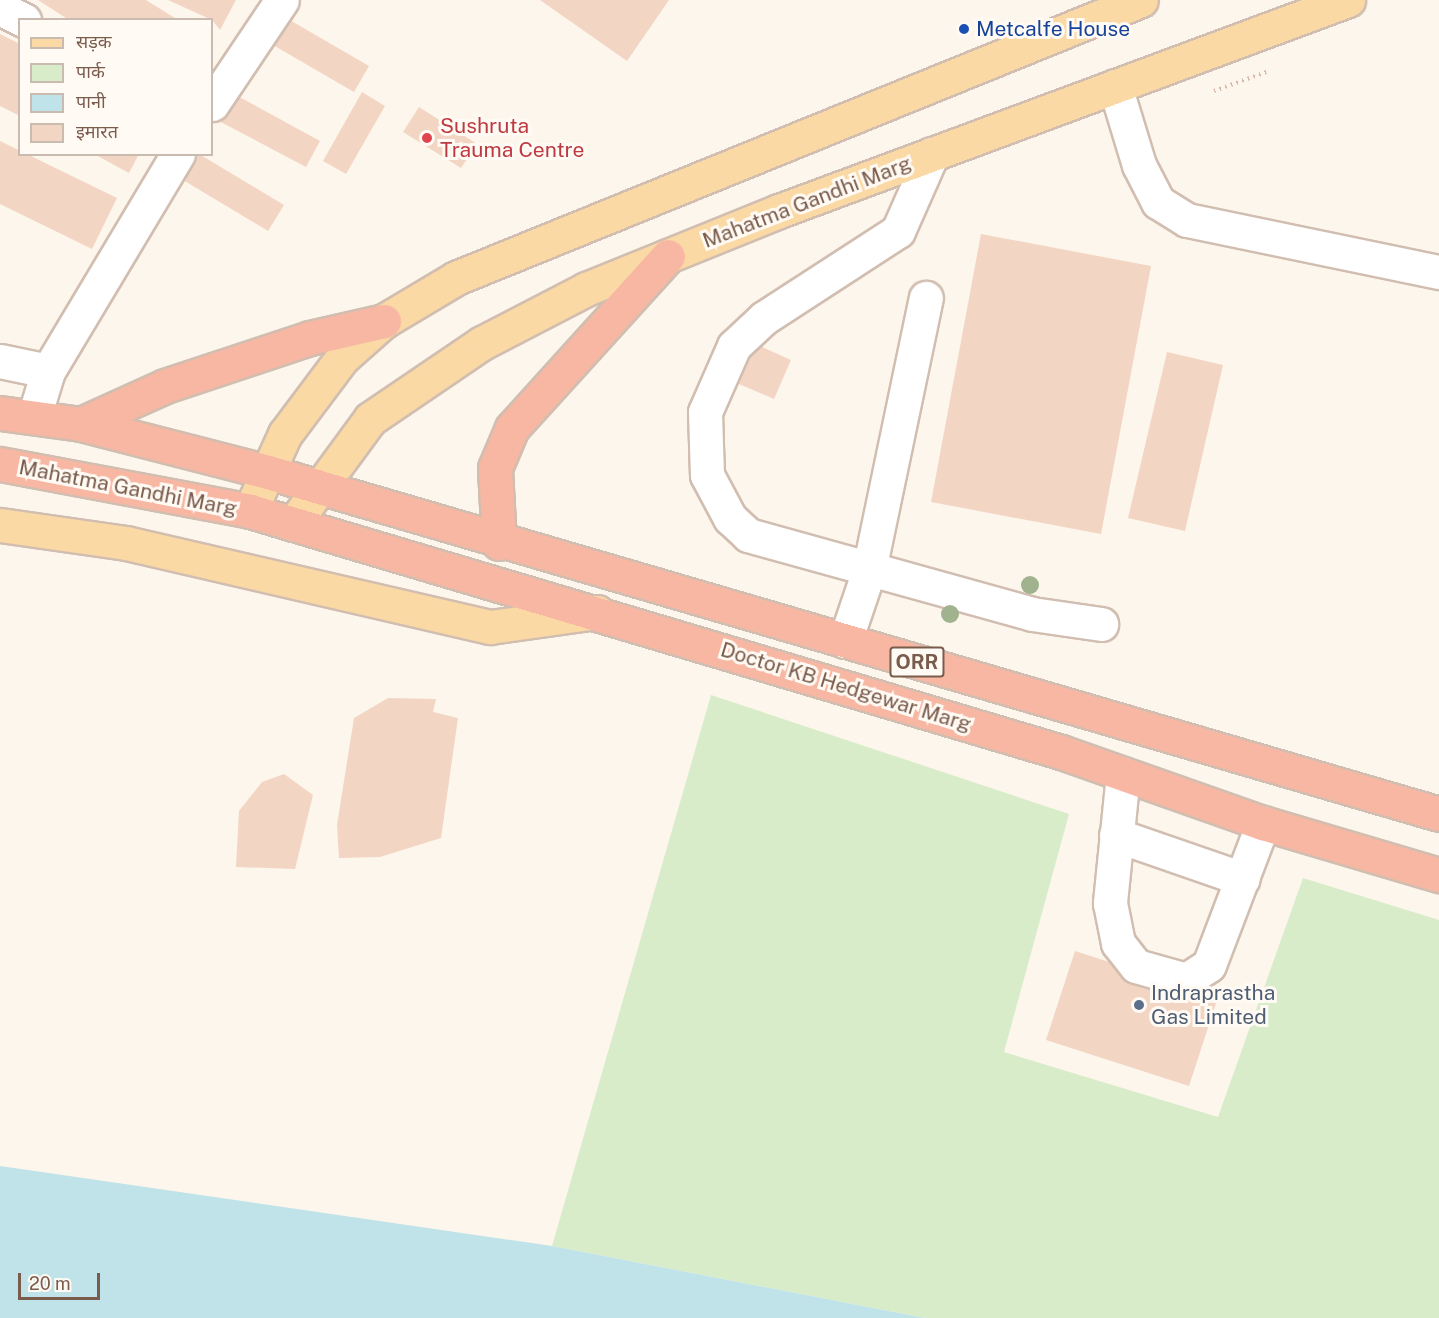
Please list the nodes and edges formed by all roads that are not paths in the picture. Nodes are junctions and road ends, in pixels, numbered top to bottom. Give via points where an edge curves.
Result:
1 (282, 0) edge
2 (1141, 0) edge
3 (1348, 0) edge
4 (0, 8) edge
5 (20, 18) edge
6 (1115, 86) junction
7 (213, 103) edge
8 (932, 154) junction
9 (177, 156) edge
10 (668, 256) junction
11 (1439, 272) edge
12 (926, 298) dead end
13 (384, 321) junction
14 (0, 361) edge
15 (48, 371) junction
16 (0, 413) edge
17 (34, 417) junction
18 (81, 424) junction
19 (0, 464) edge
20 (268, 472) junction
21 (317, 488) junction
22 (250, 511) junction
23 (293, 524) junction
24 (0, 525) edge
25 (499, 543) junction
26 (869, 570) junction
27 (597, 612) junction
28 (1101, 624) dead end
29 (845, 641) junction
30 (1123, 774) junction
31 (1439, 813) edge
32 (1263, 823) junction
33 (1116, 835) junction
34 (1439, 875) edge
35 (1243, 879) junction

1 - 7 street
2 - 13 main road, Mahatma Gandhi Marg via 456,278
3 - 6 main road, Mahatma Gandhi Marg
4 - 5 street
6 - 8 main road, Mahatma Gandhi Marg
6 - 11 street via 1139,165 1158,202 1187,220
8 - 10 main road, Mahatma Gandhi Marg
8 - 26 street via 898,231 764,318 734,346 705,412 707,475 730,518 748,535
9 - 15 street
10 - 21 main road, Mahatma Gandhi Marg via 586,289 473,349 370,419
10 - 25 highway via 512,428 495,468
12 - 26 street
13 - 18 highway via 310,338 165,386
13 - 20 main road, Mahatma Gandhi Marg via 310,397
14 - 15 street
15 - 17 street
16 - 17 highway, Mahatma Gandhi Marg
17 - 18 highway, Mahatma Gandhi Marg
18 - 20 highway, Mahatma Gandhi Marg
19 - 22 highway, Mahatma Gandhi Marg
20 - 21 highway, Mahatma Gandhi Marg
20 - 22 main road, Mahatma Gandhi Marg
21 - 23 main road, Mahatma Gandhi Marg
21 - 25 highway, Doctor KB Hedgewar Marg / ORR
22 - 23 highway, Doctor KB Hedgewar Marg / ORR
23 - 27 highway, Doctor KB Hedgewar Marg / ORR
24 - 27 main road via 126,543 490,627
25 - 29 highway, Doctor KB Hedgewar Marg / ORR
26 - 28 street via 1032,614
26 - 29 street
27 - 30 highway, Doctor KB Hedgewar Marg / ORR
29 - 31 highway, Doctor KB Hedgewar Marg / ORR
30 - 32 highway, Doctor KB Hedgewar Marg / ORR
30 - 33 street
32 - 34 highway, Doctor KB Hedgewar Marg / ORR
32 - 35 street
33 - 35 street
33 - 35 street via 1110,884 1112,924 1124,956 1136,966 1186,980 1199,974 1216,954

